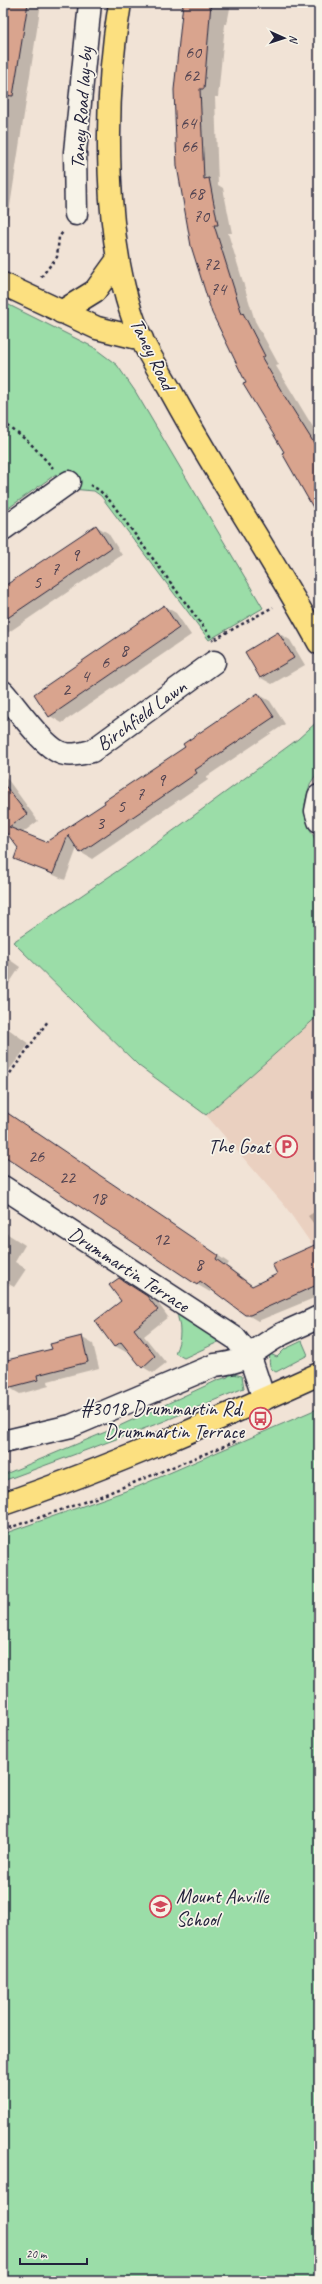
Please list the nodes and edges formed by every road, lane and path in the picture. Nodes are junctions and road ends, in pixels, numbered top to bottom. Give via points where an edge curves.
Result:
1 (90, 3) edge
2 (120, 3) edge
3 (76, 214) joint
4 (118, 259) junction
5 (3, 284) edge
6 (22, 294) junction
7 (61, 312) junction
8 (142, 339) junction
9 (3, 422) edge
10 (69, 482) junction
11 (3, 529) edge
12 (293, 595) junction
13 (213, 640) junction
14 (319, 643) edge
15 (214, 662) joint
16 (3, 692) edge
17 (319, 796) edge
18 (319, 821) edge
19 (48, 1021) dead end
20 (3, 1083) edge
21 (3, 1187) edge
22 (319, 1317) edge
23 (250, 1357) junction
24 (319, 1374) edge
25 (264, 1399) junction
26 (242, 1430) dead end
27 (3, 1442) edge
28 (3, 1504) edge
29 (3, 1530) edge

1 - 3 street, Taney Road lay-by via 75,152
2 - 4 main road, Taney Road via 110,101 110,166
3 - 6 path via 59,236 57,257 47,272
4 - 7 main road via 95,291
4 - 8 main road, Taney Road
5 - 6 main road
6 - 7 main road
7 - 8 main road via 97,328
8 - 12 main road, Taney Road via 203,449
9 - 10 path via 30,443
10 - 11 street
10 - 13 path via 94,486 105,495
12 - 13 path
12 - 14 main road, Taney Road
13 - 15 path via 210,642
15 - 16 street, Birchfield Lawn via 92,751 76,755 63,754 43,740
17 - 18 street via 316,811
19 - 20 path
21 - 23 street, Drummartin Terrace via 235,1338
22 - 23 street via 281,1335
23 - 25 street, Drummartin Terrace
23 - 27 street via 233,1364 215,1365 71,1426
24 - 25 main road
25 - 28 main road via 179,1436
26 - 29 path via 234,1442 161,1473

